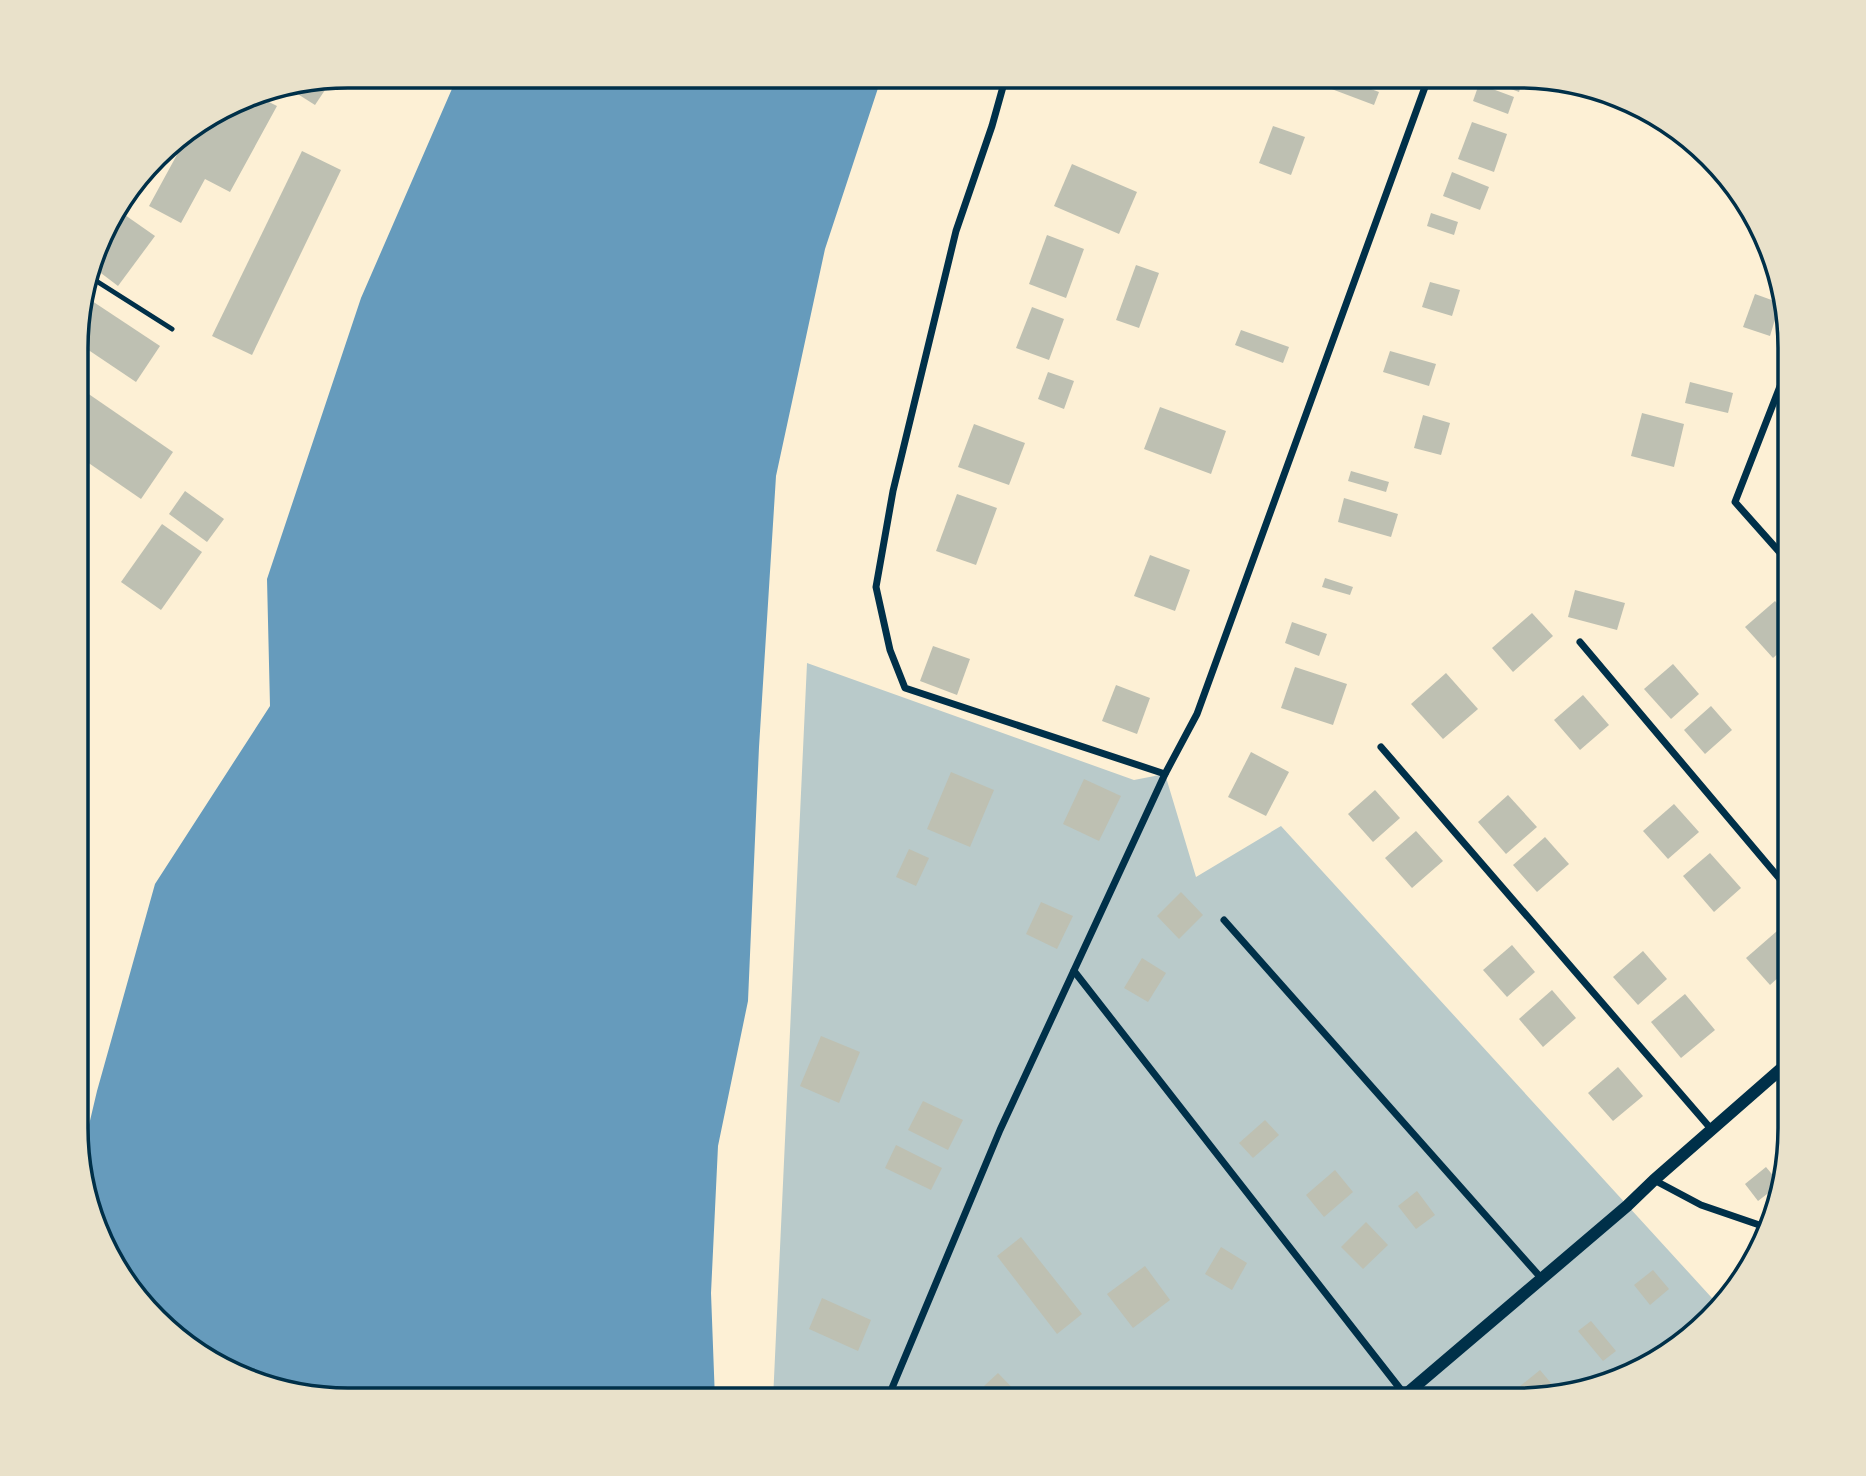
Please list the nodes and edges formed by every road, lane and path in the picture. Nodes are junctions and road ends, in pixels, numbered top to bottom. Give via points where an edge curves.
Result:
1 (1003, 88) edge
2 (1425, 88) edge
3 (96, 281) edge
4 (172, 329) dead end
5 (1778, 391) edge
6 (1778, 550) edge
7 (1580, 642) dead end
8 (1381, 747) dead end
9 (1165, 774) junction
10 (1778, 877) edge
11 (1224, 919) dead end
12 (1074, 971) junction
13 (1778, 1072) edge
14 (1712, 1130) junction
15 (1654, 1180) junction
16 (1760, 1225) edge
17 (1542, 1279) junction
18 (892, 1388) edge
19 (1394, 1388) edge
20 (1414, 1388) edge

1 - 9 street via 956,231 893,491 876,587 890,650 905,688
2 - 9 street via 1198,714
3 - 4 lane
5 - 6 street via 1735,502
7 - 10 street
8 - 14 street
9 - 12 street
11 - 17 street
12 - 18 street via 1000,1130
12 - 19 street
13 - 14 street
14 - 15 street
15 - 16 street via 1701,1205
15 - 17 street
17 - 20 street

